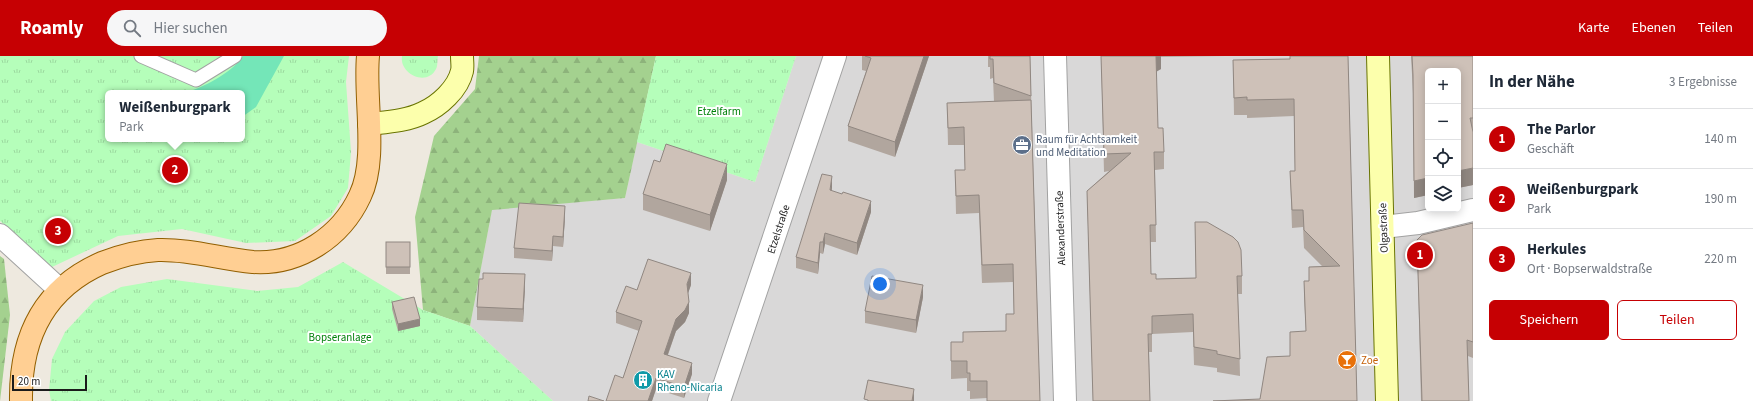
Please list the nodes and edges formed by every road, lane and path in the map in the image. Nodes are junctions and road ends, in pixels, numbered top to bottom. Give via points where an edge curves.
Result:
1 (141, 56) edge
2 (235, 56) edge
3 (368, 56) edge
4 (462, 56) edge
5 (835, 56) edge
6 (1055, 56) edge
7 (1378, 56) edge
8 (368, 124) junction
9 (1473, 210) edge
10 (1383, 227) junction
11 (0, 236) edge
12 (60, 290) junction
13 (21, 401) edge
14 (719, 401) edge
15 (1065, 401) edge
16 (1387, 401) edge

1 - 2 lane via 196,80
3 - 8 main road
4 - 8 street via 462,72 455,87 444,99 422,114 396,121
5 - 14 street, Etzelstraße
6 - 15 street, Alexanderstraße
7 - 10 street, Olgastraße
8 - 12 main road via 366,177 360,196 348,218 336,231 304,253 279,260 254,262 178,250 137,252 88,270
9 - 10 street via 1418,224
10 - 16 street, Olgastraße
11 - 12 street
12 - 13 main road via 45,308 30,335 22,365

